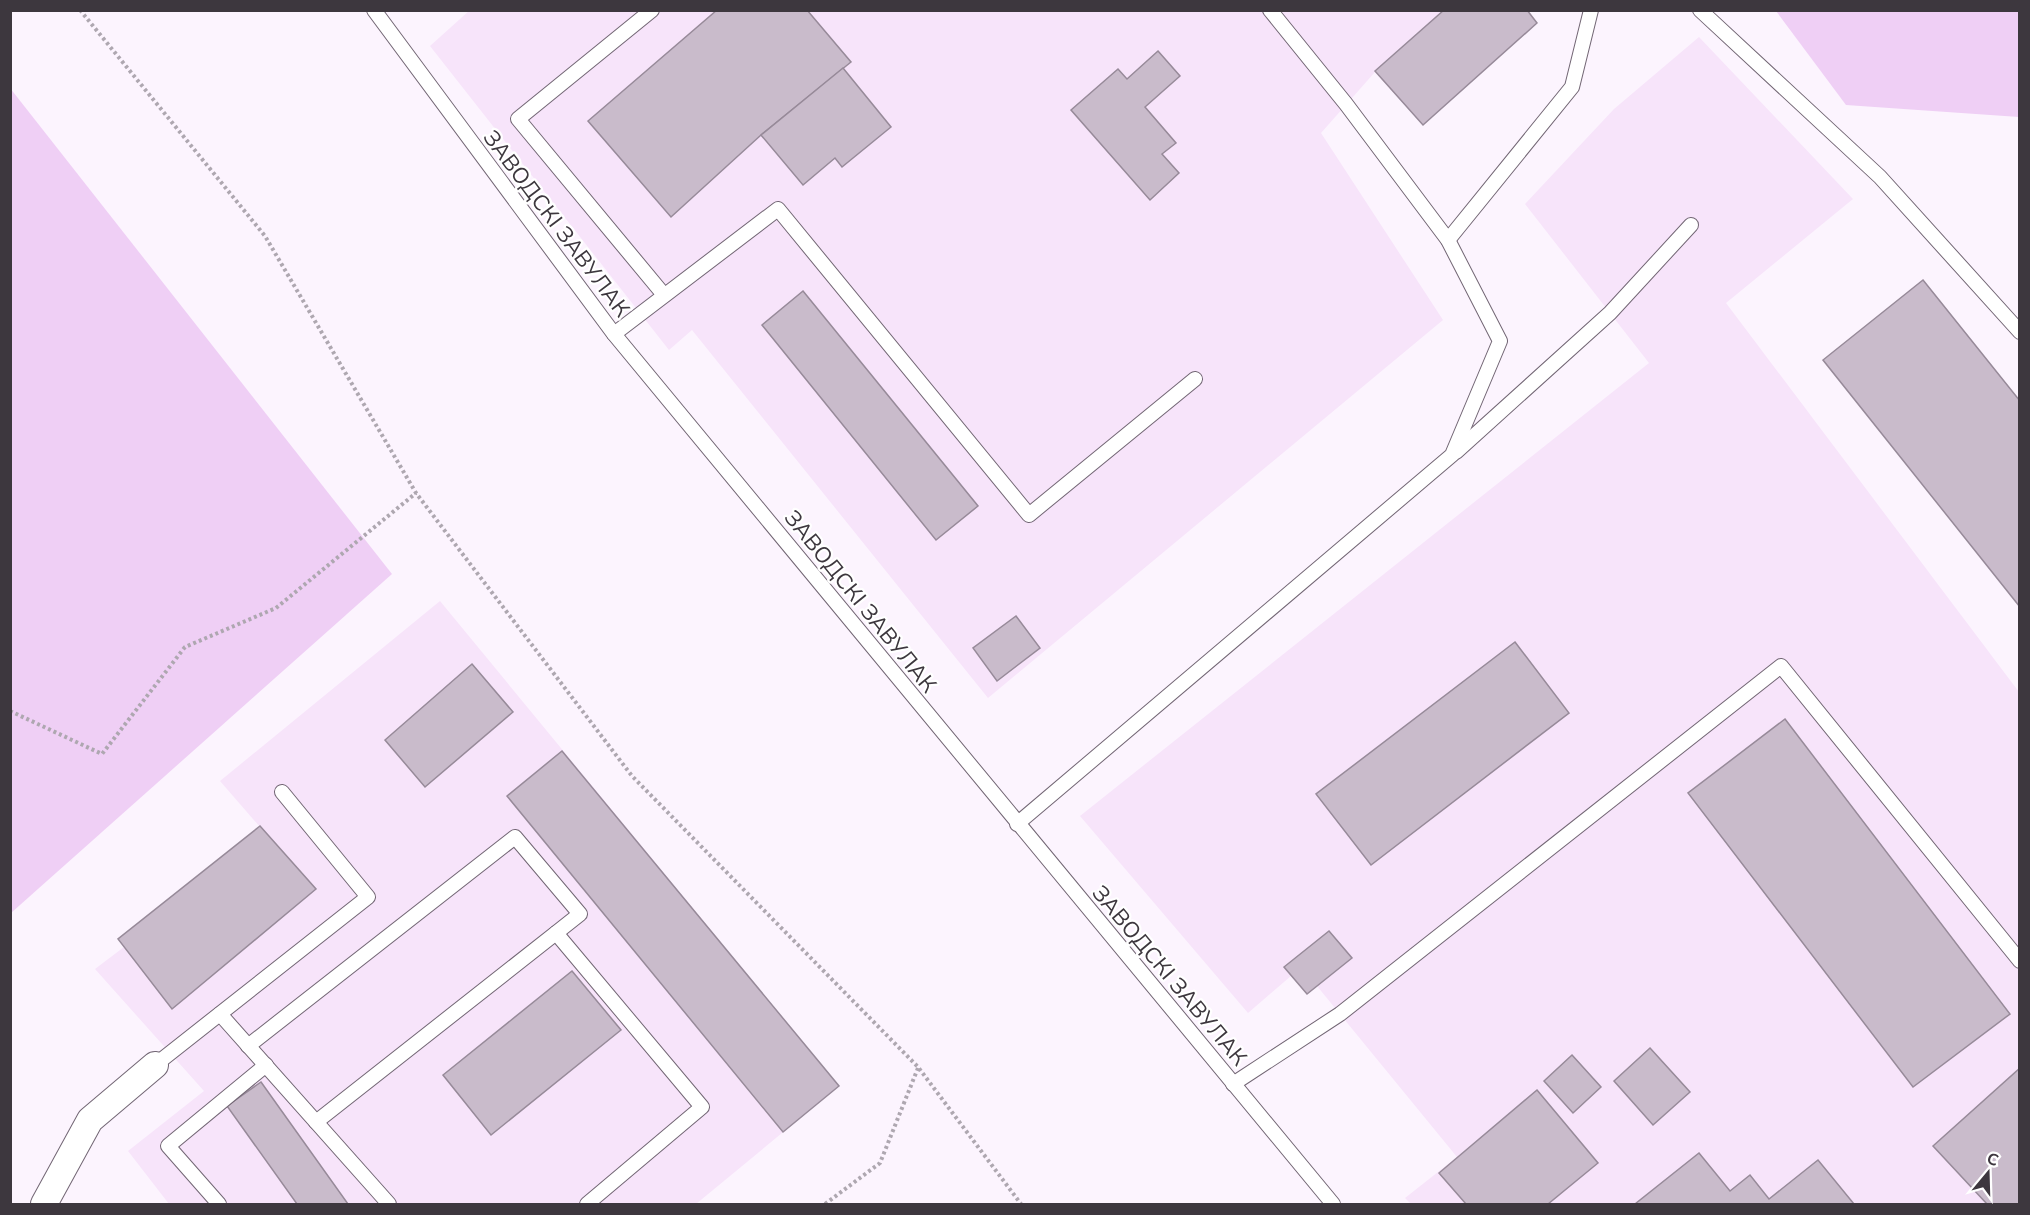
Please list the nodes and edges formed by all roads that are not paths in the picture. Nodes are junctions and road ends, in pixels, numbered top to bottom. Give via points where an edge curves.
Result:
1 (374, 10) edge
2 (652, 10) edge
3 (1270, 10) edge
4 (1591, 10) edge
5 (1700, 10) edge
6 (1691, 225) dead end
7 (1448, 240) junction
8 (664, 295) junction
9 (2019, 333) edge
10 (614, 334) junction
11 (1195, 379) dead end
12 (1452, 455) junction
13 (282, 792) dead end
14 (1017, 824) junction
15 (556, 933) junction
16 (2019, 961) edge
17 (220, 1014) junction
18 (248, 1046) junction
19 (155, 1065) joint
20 (266, 1065) junction
21 (1233, 1084) junction
22 (316, 1122) junction
23 (44, 1204) edge
24 (219, 1204) edge
25 (389, 1204) edge
26 (587, 1204) edge
27 (1332, 1204) edge

1 - 10 lane, ЗАВОДСКІ ЗАВУЛАК
2 - 8 lane via 518,118
3 - 7 lane
4 - 7 lane via 1572,87
5 - 9 lane via 1880,177
6 - 12 lane via 1610,313
7 - 12 lane via 1500,341
8 - 10 lane
8 - 11 lane via 778,209 1029,515
10 - 14 lane, ЗАВОДСКІ ЗАВУЛАК
12 - 14 lane
13 - 17 lane via 368,897
14 - 21 lane, ЗАВОДСКІ ЗАВУЛАК
15 - 18 lane via 580,914 515,837
15 - 22 lane
15 - 26 lane via 702,1107
16 - 21 lane via 1781,666 1340,1014
17 - 18 lane
17 - 19 lane
18 - 20 lane
19 - 23 street via 90,1120
20 - 22 lane
20 - 24 lane via 168,1146
21 - 27 lane, ЗАВОДСКІ ЗАВУЛАК
22 - 25 lane

